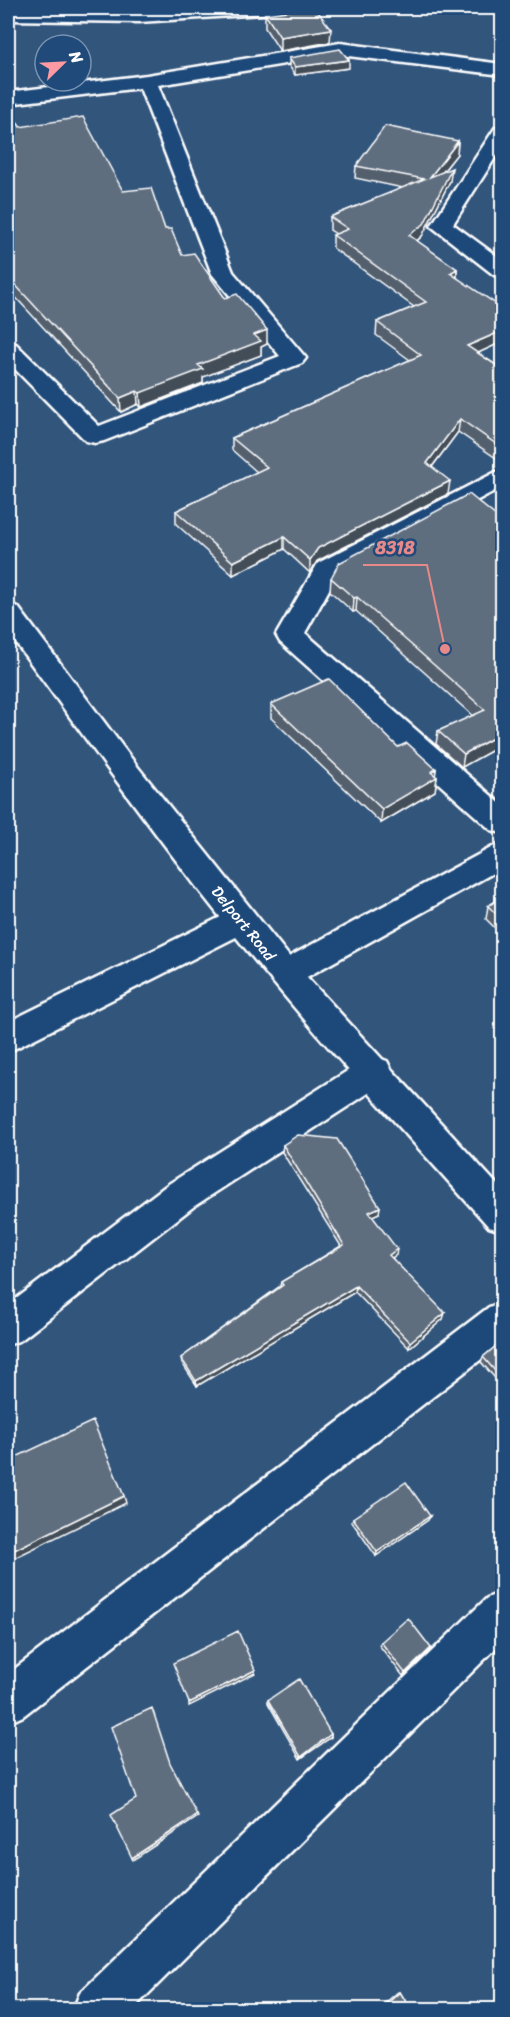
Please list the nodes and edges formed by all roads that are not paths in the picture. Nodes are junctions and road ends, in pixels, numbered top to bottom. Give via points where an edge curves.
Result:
1 (280, 8) edge
2 (8, 15) edge
3 (502, 70) edge
4 (147, 81) junction
5 (8, 98) edge
6 (502, 132) edge
7 (502, 270) edge
8 (8, 348) edge
9 (499, 483) edge
10 (8, 613) edge
11 (502, 822) edge
12 (502, 854) edge
13 (241, 921) junction
14 (285, 974) junction
15 (8, 1038) edge
16 (375, 1071) junction
17 (502, 1215) edge
18 (502, 1320) edge
19 (8, 1327) edge
20 (502, 1613) edge
21 (8, 1701) edge
22 (97, 2010) edge

1 - 2 street via 139,17
3 - 4 street via 340,49
4 - 5 street
4 - 8 street via 223,274 294,358 95,436
6 - 7 street via 442,226
9 - 11 street via 327,569 290,635
10 - 13 street, Delport Road
12 - 14 street
13 - 14 street, Delport Road
13 - 15 street
14 - 16 street, Delport Road
16 - 17 street, Delport Road
16 - 19 street via 180,1196
18 - 21 street
20 - 22 street

